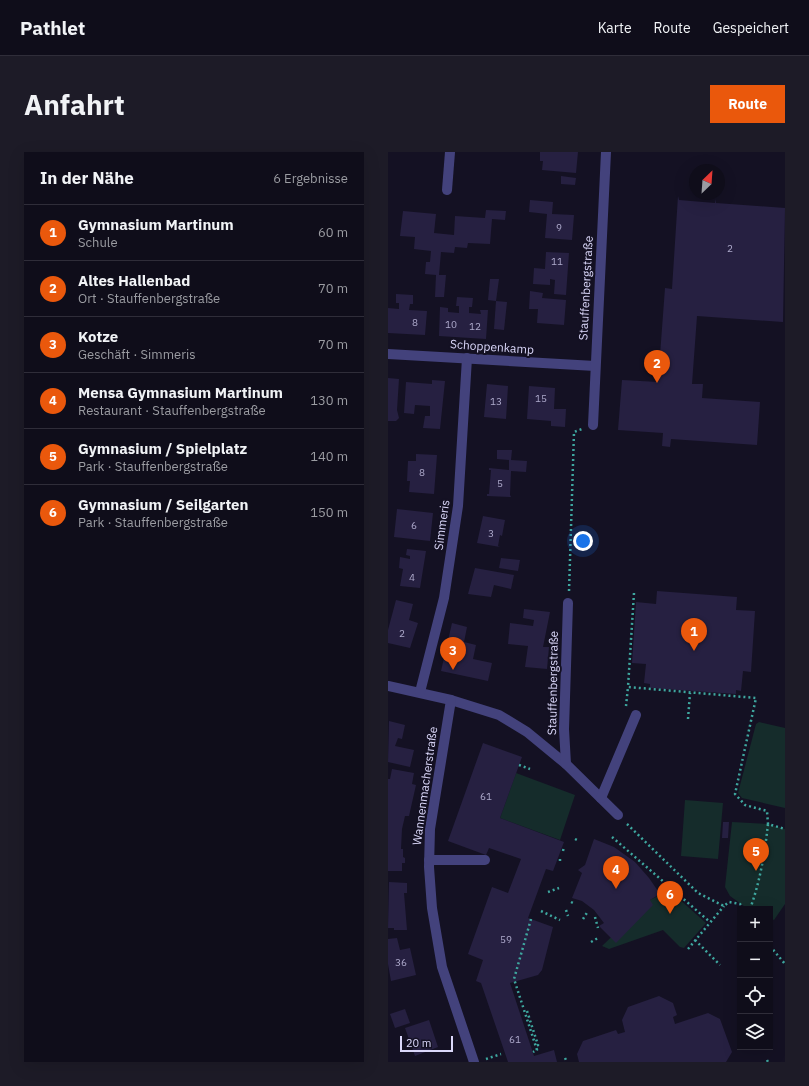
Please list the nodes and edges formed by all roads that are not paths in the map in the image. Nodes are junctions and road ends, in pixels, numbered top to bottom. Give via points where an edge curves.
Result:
1 (450, 152) edge
2 (606, 152) edge
3 (447, 190) dead end
4 (388, 354) edge
5 (467, 358) junction
6 (595, 366) junction
7 (593, 425) road end
8 (568, 604) road end
9 (388, 686) edge
10 (420, 692) junction
11 (451, 700) junction
12 (636, 715) dead end
13 (566, 764) junction
14 (601, 798) junction
15 (618, 815) road end
16 (429, 860) junction
17 (485, 860) dead end
18 (474, 1062) edge

1 - 3 street
2 - 6 street, Stauffenbergstraße
4 - 5 street, Schoppenkamp
5 - 6 street, Schoppenkamp
5 - 10 street, Simmeris via 458,506 444,598
6 - 7 street, Stauffenbergstraße
8 - 13 street, Stauffenbergstraße via 564,729
9 - 10 street, Stauffenbergstraße
10 - 11 street, Stauffenbergstraße
11 - 13 street, Stauffenbergstraße via 499,715 527,732
11 - 16 street, Wannenmacherstraße via 430,829
12 - 14 street
13 - 14 street, Stauffenbergstraße
14 - 15 street, Stauffenbergstraße
16 - 17 street
16 - 18 street, Wannenmacherstraße via 432,908 442,967

